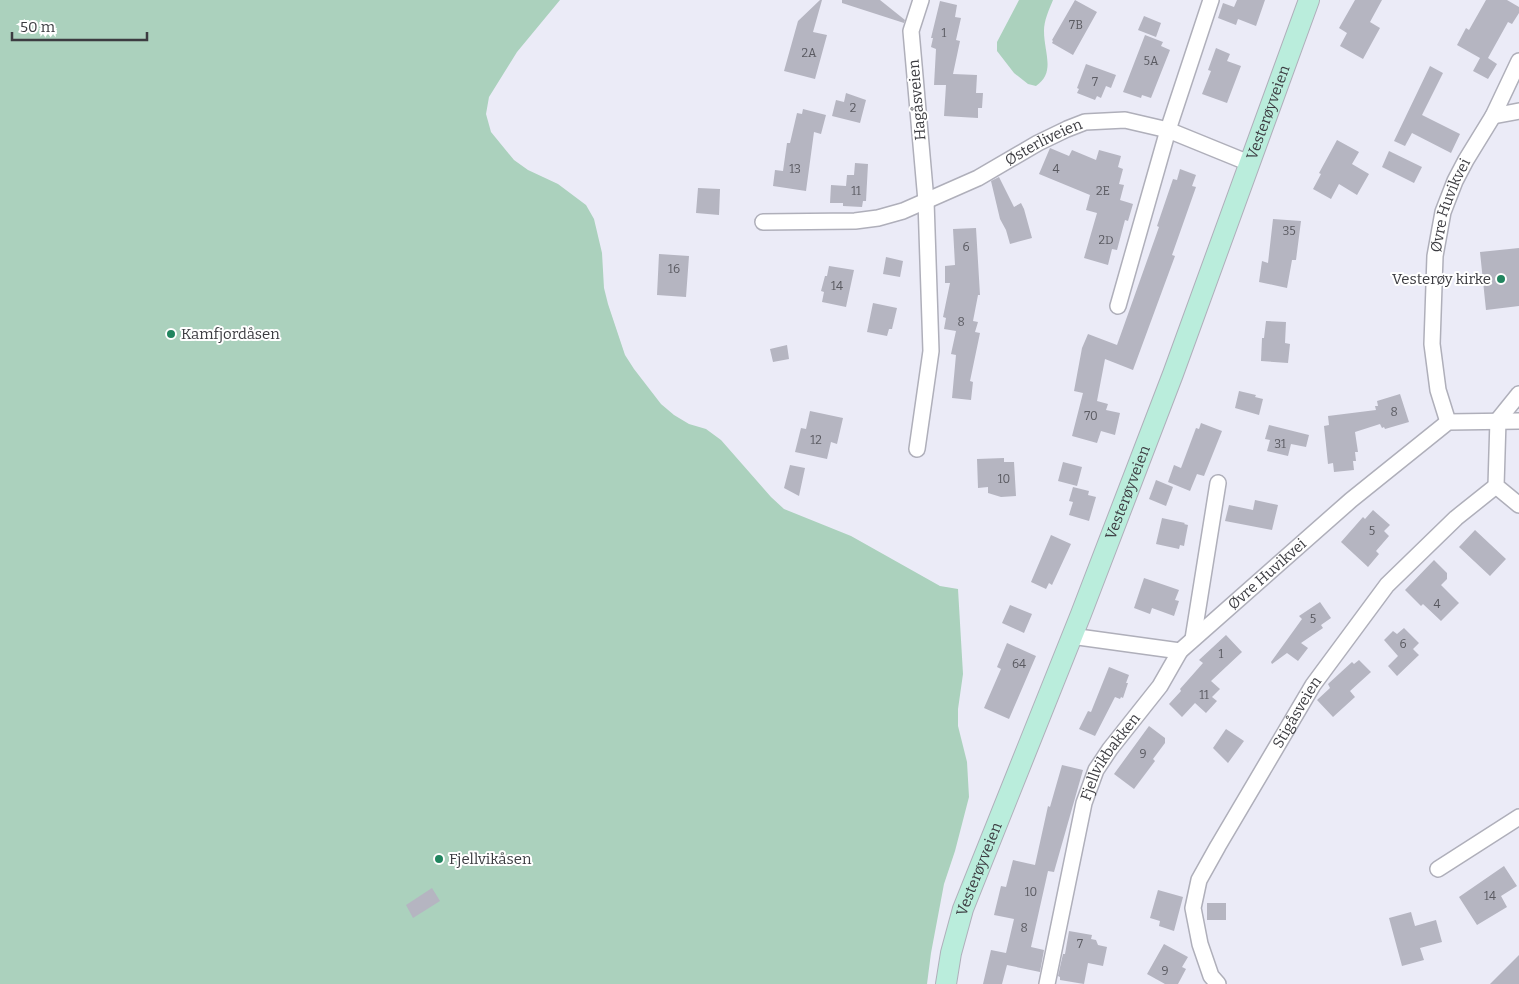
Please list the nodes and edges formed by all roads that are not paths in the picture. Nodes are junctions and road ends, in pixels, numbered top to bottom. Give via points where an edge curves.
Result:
1 (921, 0) edge
2 (1211, 0) edge
3 (1309, 0) edge
4 (1519, 61) edge
5 (1519, 111) edge
6 (1493, 116) junction
7 (1168, 130) junction
8 (1249, 163) junction
9 (926, 201) junction
10 (763, 222) dead end
11 (1118, 306) dead end
12 (1519, 394) edge
13 (1498, 420) junction
14 (1519, 421) edge
15 (1448, 422) junction
16 (917, 449) dead end
17 (1218, 483) dead end
18 (1496, 486) junction
19 (1519, 505) edge
20 (1071, 636) junction
21 (1193, 638) junction
22 (1180, 650) junction
23 (1519, 817) edge
24 (1438, 869) dead end
25 (946, 984) edge
26 (1047, 984) edge
27 (1218, 984) edge

1 - 9 street, Hagåsveien via 911,31
2 - 7 street
3 - 8 main road, Vesterøyveien
4 - 6 street, Øvre Huvikvei
5 - 6 street
6 - 15 street, Øvre Huvikvei via 1455,181 1443,212 1435,256 1432,344 1438,390
7 - 8 street, Østerliveien
7 - 9 street, Østerliveien via 1125,120 1084,122 978,178
7 - 11 street
8 - 20 main road, Vesterøyveien via 1173,374
9 - 10 street, Østerliveien via 903,211 855,221
9 - 16 street via 931,351
12 - 13 street
13 - 14 street
13 - 15 street
13 - 18 street
15 - 21 street, Øvre Huvikvei via 1352,500
17 - 21 street
18 - 19 street
18 - 27 street, Stigåsveien via 1456,518 1387,585 1313,685 1199,880 1193,908 1200,944 1211,976
20 - 22 street
20 - 25 main road, Vesterøyveien via 963,909
21 - 22 street, Øvre Huvikvei
22 - 26 street, Fjellvikbakken via 1160,686 1096,770 1084,802
23 - 24 street

